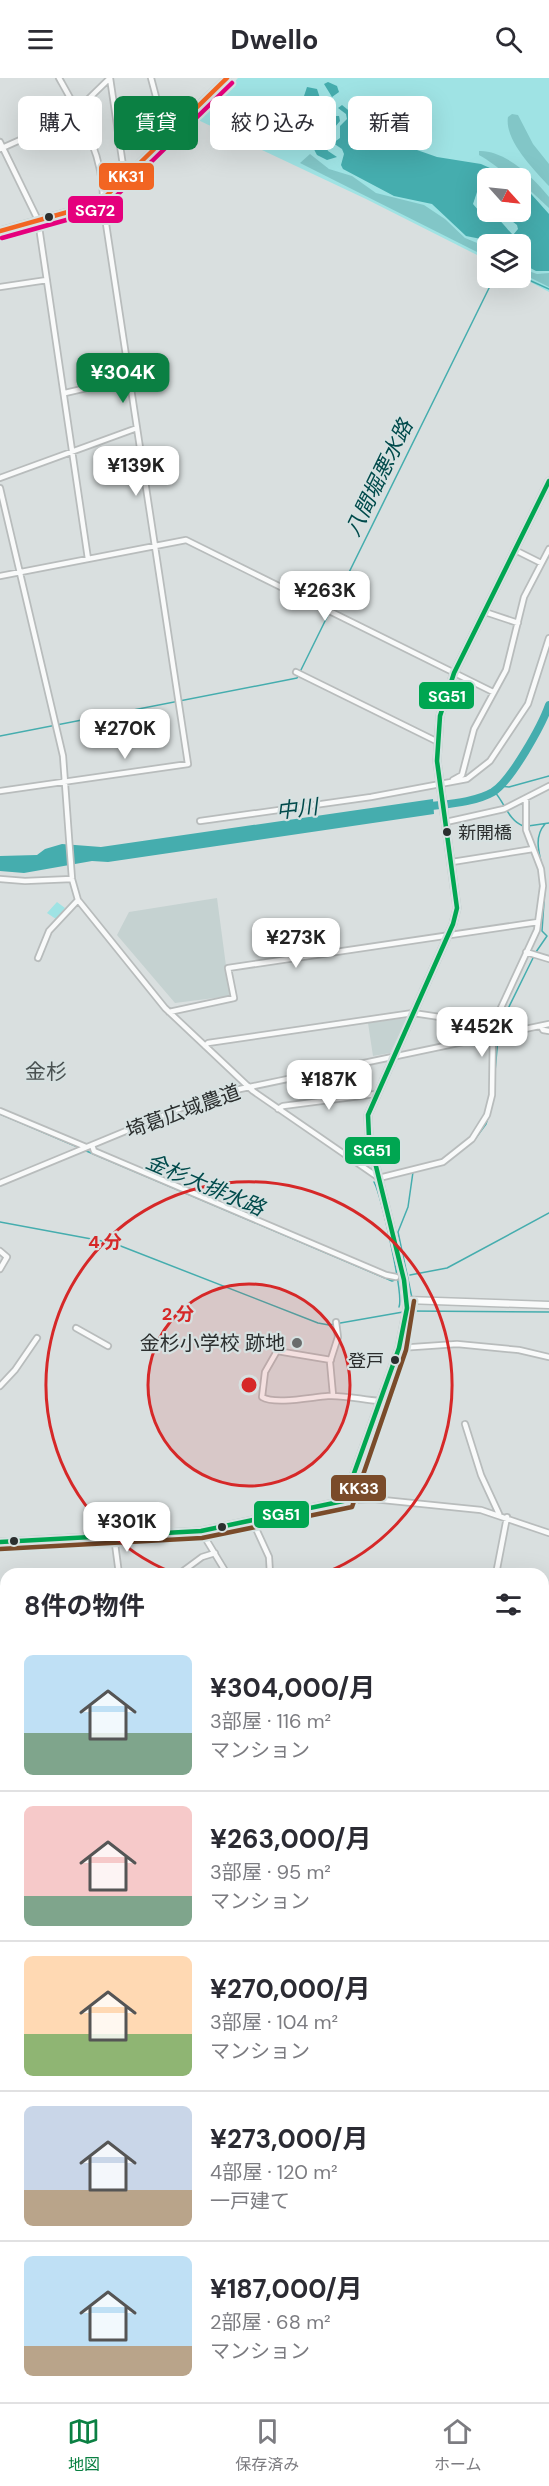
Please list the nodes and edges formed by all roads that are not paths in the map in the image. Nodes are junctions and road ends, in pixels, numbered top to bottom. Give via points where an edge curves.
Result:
1 (59, 78) edge
2 (110, 78) edge
3 (151, 78) edge
4 (227, 78) edge
5 (69, 96) edge
6 (91, 96) edge
7 (156, 96) edge
8 (198, 107) edge
9 (0, 142) edge
10 (18, 142) edge
11 (2, 149) edge
12 (94, 150) edge
13 (155, 150) edge
14 (125, 180) junction
15 (103, 200) junction
16 (38, 220) junction
17 (0, 231) edge
18 (47, 280) junction
19 (0, 287) edge
20 (130, 378) junction
21 (65, 393) junction
22 (137, 428) junction
23 (74, 452) junction
24 (0, 478) edge
25 (549, 481) edge
26 (0, 488) edge
27 (547, 489) edge
28 (155, 547) junction
29 (549, 549) edge
30 (514, 550) junction
31 (88, 559) junction
32 (541, 563) junction
33 (20, 573) junction
34 (0, 576) edge
35 (485, 612) junction
36 (518, 623) junction
37 (549, 638) edge
38 (296, 672) dead end
39 (454, 673) junction
40 (493, 692) junction
41 (436, 741) junction
42 (66, 781) junction
43 (442, 785) junction
44 (549, 786) edge
45 (0, 791) edge
46 (526, 798) junction
47 (446, 820) junction
48 (200, 821) dead end
49 (533, 849) junction
50 (452, 861) junction
51 (541, 869) junction
52 (549, 869) edge
53 (72, 878) junction
54 (0, 879) edge
55 (78, 900) junction
56 (538, 922) junction
57 (448, 936) junction
58 (526, 952) junction
59 (38, 958) dead end
60 (549, 959) edge
61 (169, 1012) junction
62 (413, 1013) junction
63 (549, 1024) edge
64 (493, 1025) junction
65 (541, 1026) junction
66 (549, 1031) edge
67 (493, 1036) junction
68 (205, 1046) junction
69 (393, 1057) junction
70 (249, 1087) junction
71 (376, 1094) junction
72 (278, 1109) junction
73 (0, 1111) edge
74 (92, 1145) junction
75 (86, 1148) junction
76 (379, 1178) junction
77 (0, 1183) edge
78 (0, 1251) edge
79 (0, 1269) edge
80 (396, 1277) dead end
81 (407, 1300) junction
82 (549, 1305) edge
83 (337, 1324) dead end
84 (76, 1328) dead end
85 (37, 1338) dead end
86 (108, 1346) dead end
87 (399, 1348) junction
88 (549, 1357) edge
89 (331, 1360) junction
90 (0, 1386) edge
91 (333, 1395) junction
92 (380, 1401) junction
93 (465, 1424) dead end
94 (348, 1500) junction
95 (499, 1514) junction
96 (507, 1517) junction
97 (252, 1520) junction
98 (549, 1526) edge
99 (201, 1531) junction
100 (547, 1533) edge
101 (114, 1536) junction
102 (0, 1542) edge
103 (215, 1553) junction
104 (118, 1568) edge
105 (187, 1568) edge
106 (224, 1568) edge
107 (270, 1568) edge
108 (497, 1568) edge

1 - 5 street
2 - 6 street
2 - 14 street
3 - 7 street
4 - 8 main road
9 - 11 street
10 - 11 street
11 - 16 street
12 - 15 street via 100,165
13 - 14 main road
14 - 15 main road
15 - 16 main road
15 - 20 street
16 - 17 main road
16 - 18 street
18 - 19 street
18 - 21 street
20 - 21 street
20 - 22 street
21 - 23 street
22 - 23 street
22 - 28 street
23 - 24 street
23 - 31 street
25 - 27 main road
26 - 33 street
27 - 30 main road
28 - 31 street
28 - 39 street via 186,540
28 - 42 street via 188,764
29 - 32 street
30 - 32 street
30 - 35 main road
31 - 33 street
32 - 36 street via 524,597
33 - 34 street
33 - 42 street
35 - 36 street
35 - 39 main road
36 - 40 street via 506,670
37 - 43 street via 528,704 498,751 467,779
38 - 41 street
39 - 40 street
39 - 41 main road
40 - 43 street via 474,729 462,775
41 - 43 main road
42 - 45 street
42 - 53 street
43 - 47 main road
43 - 48 street
44 - 46 street
46 - 47 street via 504,809
46 - 49 street via 526,830
47 - 50 main road
49 - 50 street
49 - 51 street
50 - 57 main road via 457,908
51 - 52 street
51 - 56 street
53 - 54 street
53 - 55 street
55 - 59 street via 49,931
55 - 61 street
56 - 57 street
56 - 58 street
57 - 61 street via 228,968 234,998
57 - 62 main road
58 - 60 street
58 - 64 street
61 - 68 street
62 - 64 street
62 - 68 street
62 - 69 main road
63 - 65 street, 埼葛広域農道
64 - 67 street
65 - 66 street
65 - 67 street, 埼葛広域農道
67 - 69 street, 埼葛広域農道
67 - 76 street via 492,1095 484,1123 472,1139 442,1162
68 - 70 street
69 - 70 street, 埼葛広域農道
69 - 71 main road
70 - 72 street
70 - 74 street, 埼葛広域農道 via 196,1102
71 - 72 street
71 - 76 main road via 367,1127
72 - 76 street
73 - 75 street
74 - 75 street, 埼葛広域農道
74 - 80 street via 94,1151
75 - 77 street, 埼葛広域農道
76 - 81 main road
78 - 79 street via 7,1257
81 - 82 main road
81 - 87 main road
83 - 89 street via 338,1337
84 - 86 street
85 - 90 street
87 - 88 street via 457,1344
87 - 92 main road
89 - 91 street
89 - 91 street via 277,1351 265,1372 262,1392 269,1400
91 - 92 street
92 - 94 main road via 348,1490
93 - 95 street via 481,1475
94 - 95 street via 422,1503
94 - 97 main road
95 - 96 street
96 - 100 street
96 - 108 street
97 - 99 main road
97 - 107 street via 269,1557
98 - 100 street
99 - 101 main road
99 - 103 street
101 - 102 main road
101 - 104 street
103 - 105 street
103 - 106 street

